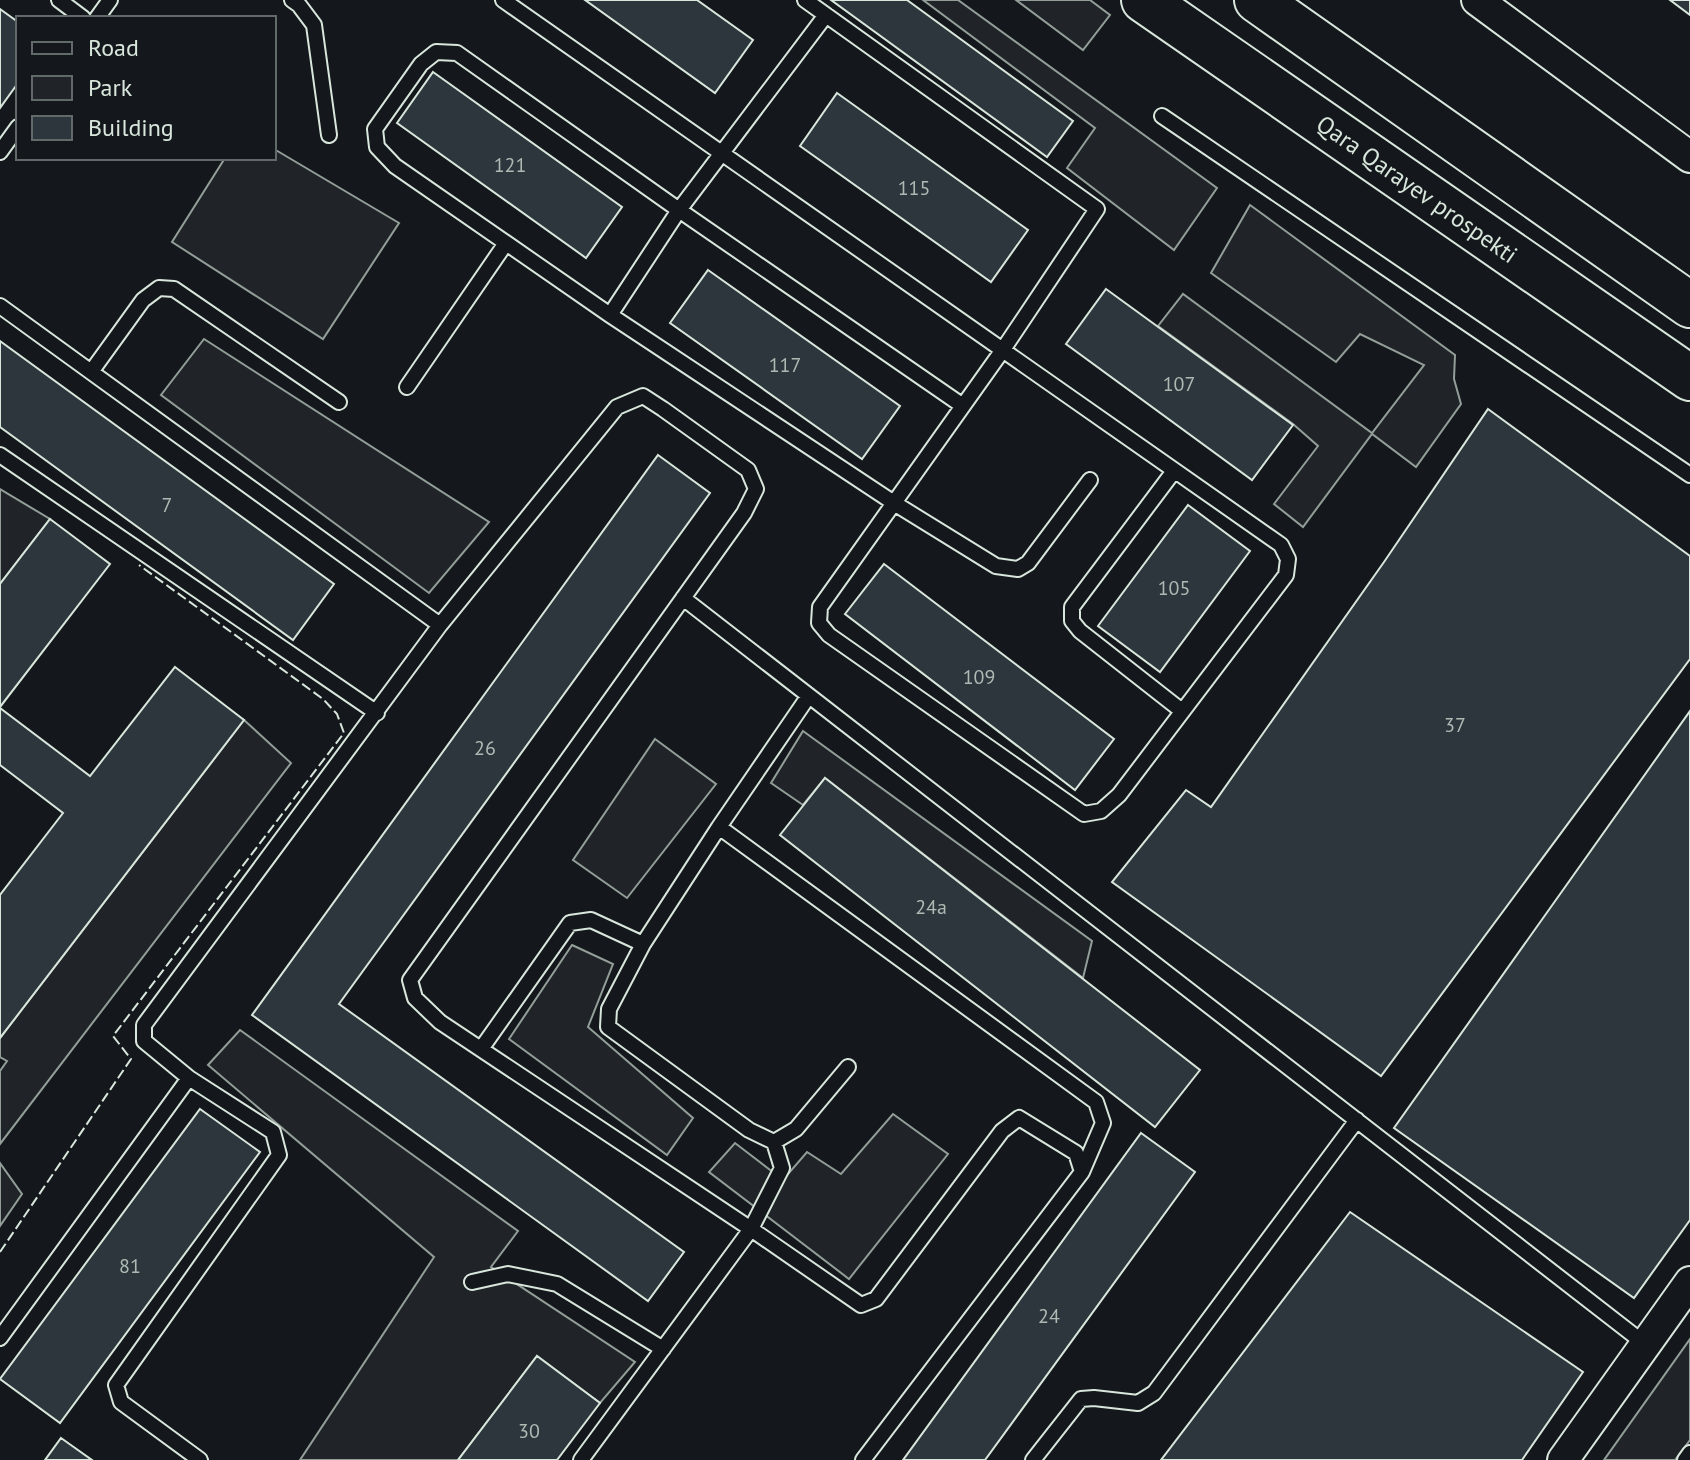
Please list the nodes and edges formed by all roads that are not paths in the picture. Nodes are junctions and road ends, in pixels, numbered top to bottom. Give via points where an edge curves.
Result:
1 (59, 0) edge
2 (292, 0) edge
3 (503, 0) edge
4 (805, 0) edge
5 (1144, 0) edge
6 (1257, 0) edge
7 (1477, 0) edge
8 (826, 15) junction
9 (80, 16) edge
10 (1162, 116) dead end
11 (16, 130) edge
12 (329, 135) dead end
13 (0, 152) edge
14 (722, 154) junction
15 (1690, 157) edge
16 (679, 210) junction
17 (506, 243) junction
18 (1690, 305) edge
19 (0, 306) edge
20 (610, 315) junction
21 (1002, 351) junction
22 (91, 372) junction
23 (1690, 378) edge
24 (407, 387) dead end
25 (339, 402) dead end
26 (963, 406) junction
27 (0, 455) edge
28 (1174, 471) junction
29 (1690, 475) edge
30 (1090, 480) dead end
31 (894, 503) junction
32 (683, 598) junction
33 (440, 625) junction
34 (808, 697) junction
35 (1182, 711) junction
36 (377, 713) junction
37 (719, 827) junction
38 (643, 944) junction
39 (481, 1049) junction
40 (848, 1067) dead end
41 (189, 1078) junction
42 (1357, 1120) junction
43 (774, 1142) junction
44 (1082, 1172) junction
45 (751, 1229) junction
46 (472, 1282) dead end
47 (1690, 1282) edge
48 (0, 1338) edge
49 (1645, 1344) junction
50 (663, 1349) junction
51 (1690, 1453) edge
52 (200, 1460) edge
53 (581, 1460) edge
54 (863, 1460) edge
55 (1033, 1460) edge
56 (1563, 1460) edge
57 (1685, 1460) edge

1 - 9 lane
2 - 12 lane via 314,25
3 - 14 lane
4 - 8 lane
5 - 23 main road, Qara Qarayev prospekti
6 - 18 main road
7 - 15 street
8 - 14 lane
8 - 21 lane via 1097,209
10 - 29 lane
11 - 13 lane
14 - 16 lane
14 - 21 lane
16 - 17 lane via 457,53 436,52 421,64 375,129 377,147 395,166
16 - 20 lane
16 - 26 lane
17 - 20 lane
17 - 24 lane
19 - 22 lane
20 - 31 lane
21 - 26 lane
21 - 28 lane
22 - 25 lane via 143,300 159,288 174,289
22 - 33 lane
26 - 31 lane
27 - 36 lane
28 - 35 lane via 1072,607 1072,621
28 - 35 lane via 1281,545 1288,559 1286,575
30 - 31 lane via 1028,563 1018,569 996,566
31 - 35 lane via 820,607 819,623 829,635 1084,814 1101,811 1119,795
32 - 33 lane via 756,489 748,470 643,396 617,407
32 - 34 lane
32 - 39 lane via 410,980 415,998
33 - 36 lane
34 - 37 lane
34 - 42 lane
36 - 41 lane via 144,1025 144,1041
37 - 38 lane
37 - 44 lane via 1096,1102 1103,1123
38 - 39 lane via 591,920 570,923
38 - 43 lane via 609,1009 608,1027 749,1130
39 - 45 lane
40 - 43 lane via 796,1129
41 - 48 lane
41 - 52 lane via 273,1132 279,1155 116,1385 121,1402
42 - 49 lane
42 - 55 lane via 1154,1393 1138,1403 1081,1399
43 - 45 lane via 782,1168
44 - 45 lane via 1076,1153 1019,1118 1002,1131 876,1299 861,1305
44 - 54 lane
45 - 50 lane
46 - 50 lane via 508,1274 557,1284
47 - 49 street
49 - 56 street
50 - 53 lane
51 - 57 lane

